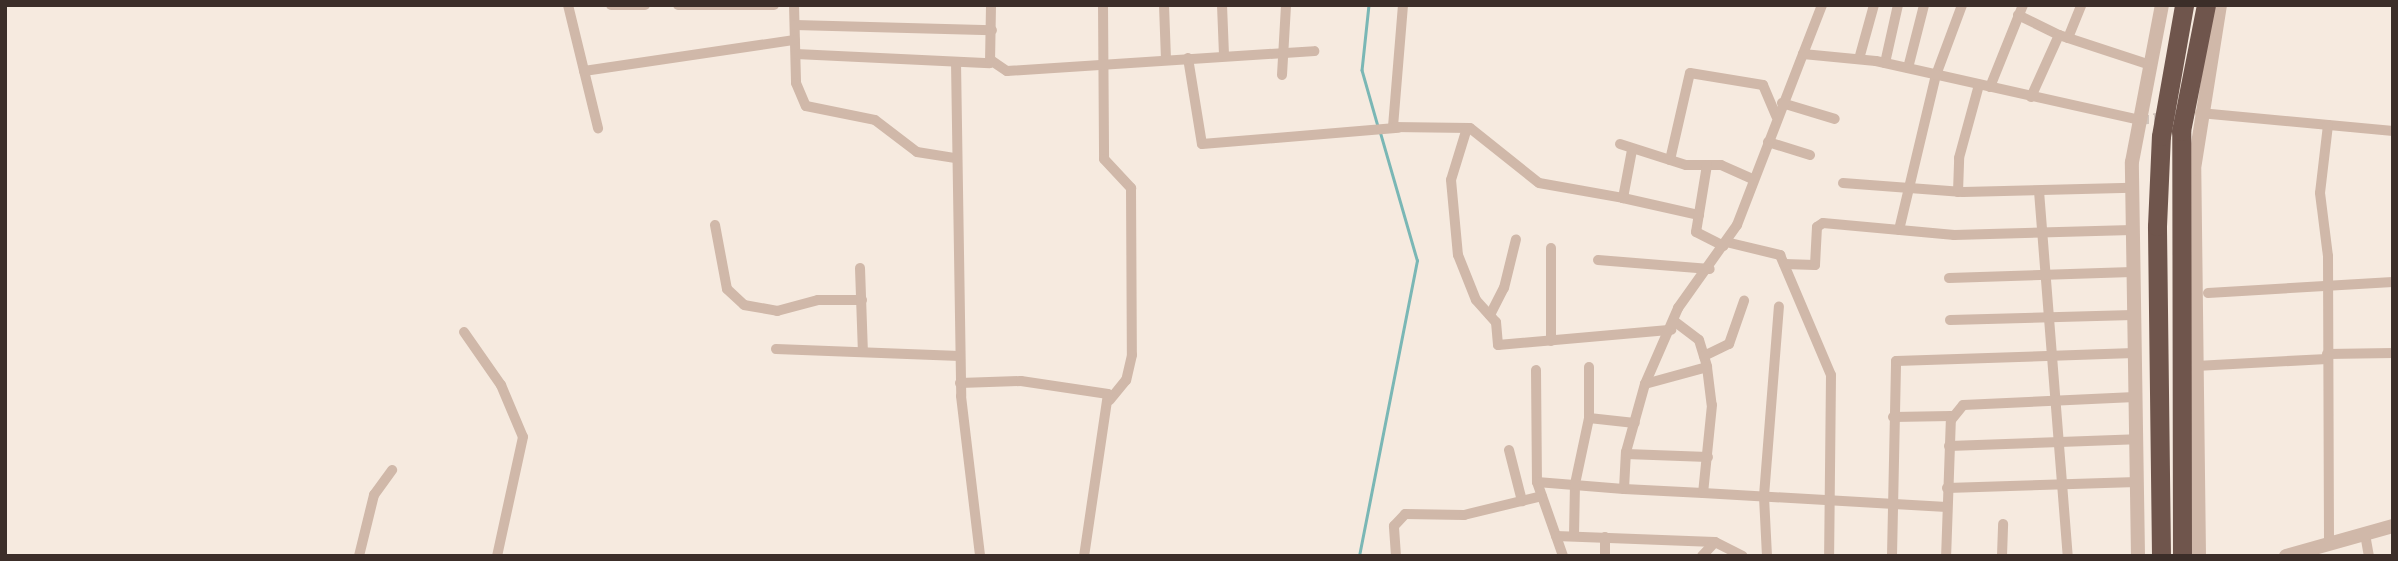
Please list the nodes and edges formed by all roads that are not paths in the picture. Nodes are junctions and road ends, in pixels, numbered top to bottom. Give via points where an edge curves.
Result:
1 (568, 5) edge
2 (611, 5) edge
3 (645, 5) edge
4 (678, 5) edge
5 (765, 5) edge
6 (774, 5) edge
7 (794, 5) edge
8 (991, 5) edge
9 (1102, 5) edge
10 (1164, 5) edge
11 (1222, 5) edge
12 (1286, 5) edge
13 (1403, 5) edge
14 (1822, 5) edge
15 (1874, 5) edge
16 (1898, 5) edge
17 (1923, 5) edge
18 (1962, 5) edge
19 (2081, 5) edge
20 (2162, 5) edge
21 (2184, 5) edge
22 (2206, 5) edge
23 (2220, 5) edge
24 (708, 6) edge
25 (2020, 10) edge
26 (795, 25) junction
27 (992, 30) junction
28 (2063, 36) junction
29 (795, 40) junction
30 (1314, 51) dead end
31 (796, 54) junction
32 (1803, 54) junction
33 (1224, 55) junction
34 (1283, 55) junction
35 (1188, 58) junction
36 (1166, 59) junction
37 (1859, 59) junction
38 (992, 61) junction
39 (956, 62) junction
40 (1103, 63) junction
41 (1885, 63) junction
42 (2147, 64) junction
43 (1908, 68) junction
44 (584, 71) junction
45 (1282, 75) dead end
46 (1936, 75) junction
47 (1985, 86) junction
48 (2031, 97) junction
49 (1782, 103) junction
50 (2200, 113) junction
51 (1776, 116) junction
52 (1835, 119) dead end
53 (2139, 120) junction
54 (2328, 125) junction
55 (598, 128) dead end
56 (1398, 128) junction
57 (1468, 128) junction
58 (2393, 131) edge
59 (1768, 142) junction
60 (1620, 144) dead end
61 (1632, 150) junction
62 (1810, 155) dead end
63 (956, 158) junction
64 (1670, 160) junction
65 (1707, 164) junction
66 (1754, 180) junction
67 (1843, 183) dead end
68 (2132, 188) junction
69 (1907, 190) junction
70 (2039, 191) junction
71 (1958, 192) junction
72 (1623, 198) junction
73 (1699, 215) junction
74 (715, 225) dead end
75 (1899, 230) junction
76 (2132, 230) junction
77 (2043, 234) junction
78 (1516, 239) dead end
79 (1725, 244) junction
80 (1551, 248) dead end
81 (1598, 260) dead end
82 (1784, 264) junction
83 (860, 268) dead end
84 (1710, 269) junction
85 (2133, 272) junction
86 (2046, 274) junction
87 (1949, 278) dead end
88 (2393, 282) edge
89 (2328, 288) junction
90 (2208, 293) dead end
91 (862, 300) junction
92 (1744, 301) dead end
93 (1779, 307) dead end
94 (1489, 314) junction
95 (2133, 315) junction
96 (2049, 317) junction
97 (1950, 320) dead end
98 (1673, 326) junction
99 (464, 332) dead end
100 (1551, 341) junction
101 (776, 349) dead end
102 (863, 352) junction
103 (2393, 353) edge
104 (2134, 354) junction
105 (960, 356) junction
106 (2327, 356) junction
107 (2052, 358) junction
108 (1705, 361) junction
109 (2196, 366) junction
110 (1589, 368) dead end
111 (1536, 370) dead end
112 (960, 383) junction
113 (1645, 384) junction
114 (2135, 397) junction
115 (1110, 400) junction
116 (2055, 400) junction
117 (1893, 417) junction
118 (1589, 418) junction
119 (1951, 420) junction
120 (1634, 423) junction
121 (2136, 439) junction
122 (2059, 444) junction
123 (1949, 446) junction
124 (1508, 450) dead end
125 (1626, 454) junction
126 (1708, 457) junction
127 (392, 470) dead end
128 (1537, 482) junction
129 (2137, 482) junction
130 (1575, 484) junction
131 (2063, 485) junction
132 (1947, 488) junction
133 (1624, 489) junction
134 (1703, 493) junction
135 (1542, 496) junction
136 (1765, 498) junction
137 (1522, 501) junction
138 (1830, 503) junction
139 (1894, 506) junction
140 (1947, 507) junction
141 (2003, 524) dead end
142 (2393, 526) edge
143 (2393, 534) edge
144 (1556, 536) junction
145 (1574, 536) junction
146 (1605, 537) junction
147 (1716, 542) junction
148 (2329, 544) junction
149 (2367, 544) edge
150 (359, 556) edge
151 (496, 556) edge
152 (983, 556) edge
153 (994, 556) edge
154 (1084, 556) edge
155 (1396, 556) edge
156 (1563, 556) edge
157 (1605, 556) edge
158 (1702, 556) edge
159 (1743, 556) edge
160 (1767, 556) edge
161 (1829, 556) edge
162 (1892, 556) edge
163 (1946, 556) edge
164 (2002, 556) edge
165 (2068, 556) edge
166 (2138, 556) edge
167 (2161, 556) edge
168 (2182, 556) edge
169 (2199, 556) edge
170 (2286, 556) edge
171 (2320, 556) edge

1 - 44 street
2 - 3 street
4 - 24 street
5 - 6 street
5 - 24 street
7 - 26 street
8 - 27 street
9 - 40 street
10 - 36 street
11 - 33 street
12 - 34 street
13 - 56 street via 1389,120
14 - 32 street
15 - 37 street
16 - 41 street
17 - 43 street
18 - 46 street
19 - 28 street
20 - 42 street
21 - 167 highway via 2161,136 2158,201
22 - 168 highway via 2181,131
23 - 50 street
25 - 28 street
25 - 47 street
26 - 27 street
26 - 29 street
27 - 38 street
28 - 42 street
28 - 48 street
29 - 31 street
29 - 44 street
30 - 34 street
31 - 39 street
31 - 63 street via 799,94 811,110 874,120 917,152
32 - 37 street
32 - 49 street
33 - 34 street
33 - 35 street
34 - 45 street
35 - 36 street
35 - 56 street via 1202,144
36 - 40 street
37 - 41 street
38 - 39 street
38 - 40 street via 1007,71
39 - 63 street
40 - 115 street via 1104,159 1131,188 1132,355 1126,380
41 - 43 street
42 - 53 street
43 - 46 street
44 - 55 street
46 - 47 street
46 - 69 street
47 - 48 street
47 - 71 street via 1959,158
48 - 53 street
49 - 51 street
49 - 52 street
50 - 54 street
50 - 109 street via 2194,169
51 - 59 street
51 - 64 street via 1763,85 1690,73
53 - 68 street
54 - 58 street
54 - 89 street via 2320,193
56 - 57 street
57 - 72 street via 1539,183
57 - 94 street via 1451,180 1458,255 1475,298
59 - 62 street
59 - 66 street
60 - 61 street
61 - 64 street
61 - 72 street
63 - 105 street
64 - 65 street
65 - 66 street
65 - 73 street
66 - 79 street
67 - 69 street
68 - 70 street
68 - 76 street
69 - 71 street
69 - 75 street
70 - 71 street
70 - 77 street
72 - 73 street
73 - 79 street via 1698,234
74 - 91 street via 727,289 744,305 777,311 818,300
75 - 77 street
75 - 82 street via 1821,224 1815,265
76 - 77 street
76 - 85 street
77 - 86 street
78 - 94 street via 1504,288
79 - 82 street via 1780,255
79 - 84 street
80 - 100 street
81 - 84 street
82 - 138 street via 1831,375
83 - 91 street
84 - 98 street
85 - 86 street
85 - 95 street
86 - 87 street
86 - 96 street
88 - 89 street
89 - 90 street
89 - 106 street
91 - 102 street
92 - 108 street via 1729,344
93 - 136 street
94 - 100 street via 1499,346
95 - 96 street
95 - 104 street
96 - 97 street
96 - 107 street
98 - 100 street
98 - 108 street via 1699,340
98 - 113 street
99 - 151 street via 513,406 523,440
101 - 102 street
102 - 105 street
103 - 106 street
104 - 107 street
104 - 114 street
105 - 112 street
106 - 109 street
106 - 148 street
107 - 116 street
107 - 117 street via 1896,361
108 - 113 street
108 - 126 street via 1713,405
109 - 169 street
110 - 118 street
111 - 128 street
112 - 115 street via 1090,387
112 - 152 street
113 - 120 street
114 - 116 street
114 - 121 street
115 - 154 street
116 - 119 street via 1963,405
116 - 122 street
117 - 119 street
117 - 139 street
118 - 120 street
118 - 130 street
119 - 123 street
120 - 125 street
121 - 122 street
121 - 129 street
122 - 123 street
122 - 131 street
123 - 132 street
124 - 137 street
125 - 126 street
125 - 133 street
126 - 134 street
127 - 150 street via 374,495
128 - 130 street
128 - 135 street
129 - 131 street
129 - 166 street
130 - 133 street
130 - 145 street
131 - 132 street
131 - 165 street
132 - 140 street
133 - 134 street
134 - 136 street
135 - 137 street
135 - 144 street
136 - 138 street
136 - 160 street
137 - 155 street via 1464,515 1405,513 1394,526
138 - 139 street
138 - 161 street
139 - 140 street
139 - 162 street
140 - 163 street
141 - 164 street
142 - 149 street
143 - 149 street
144 - 145 street
144 - 156 street
145 - 146 street
146 - 147 street
146 - 157 street
147 - 158 street
147 - 159 street
148 - 149 street
148 - 170 street
149 - 171 street
152 - 153 street

